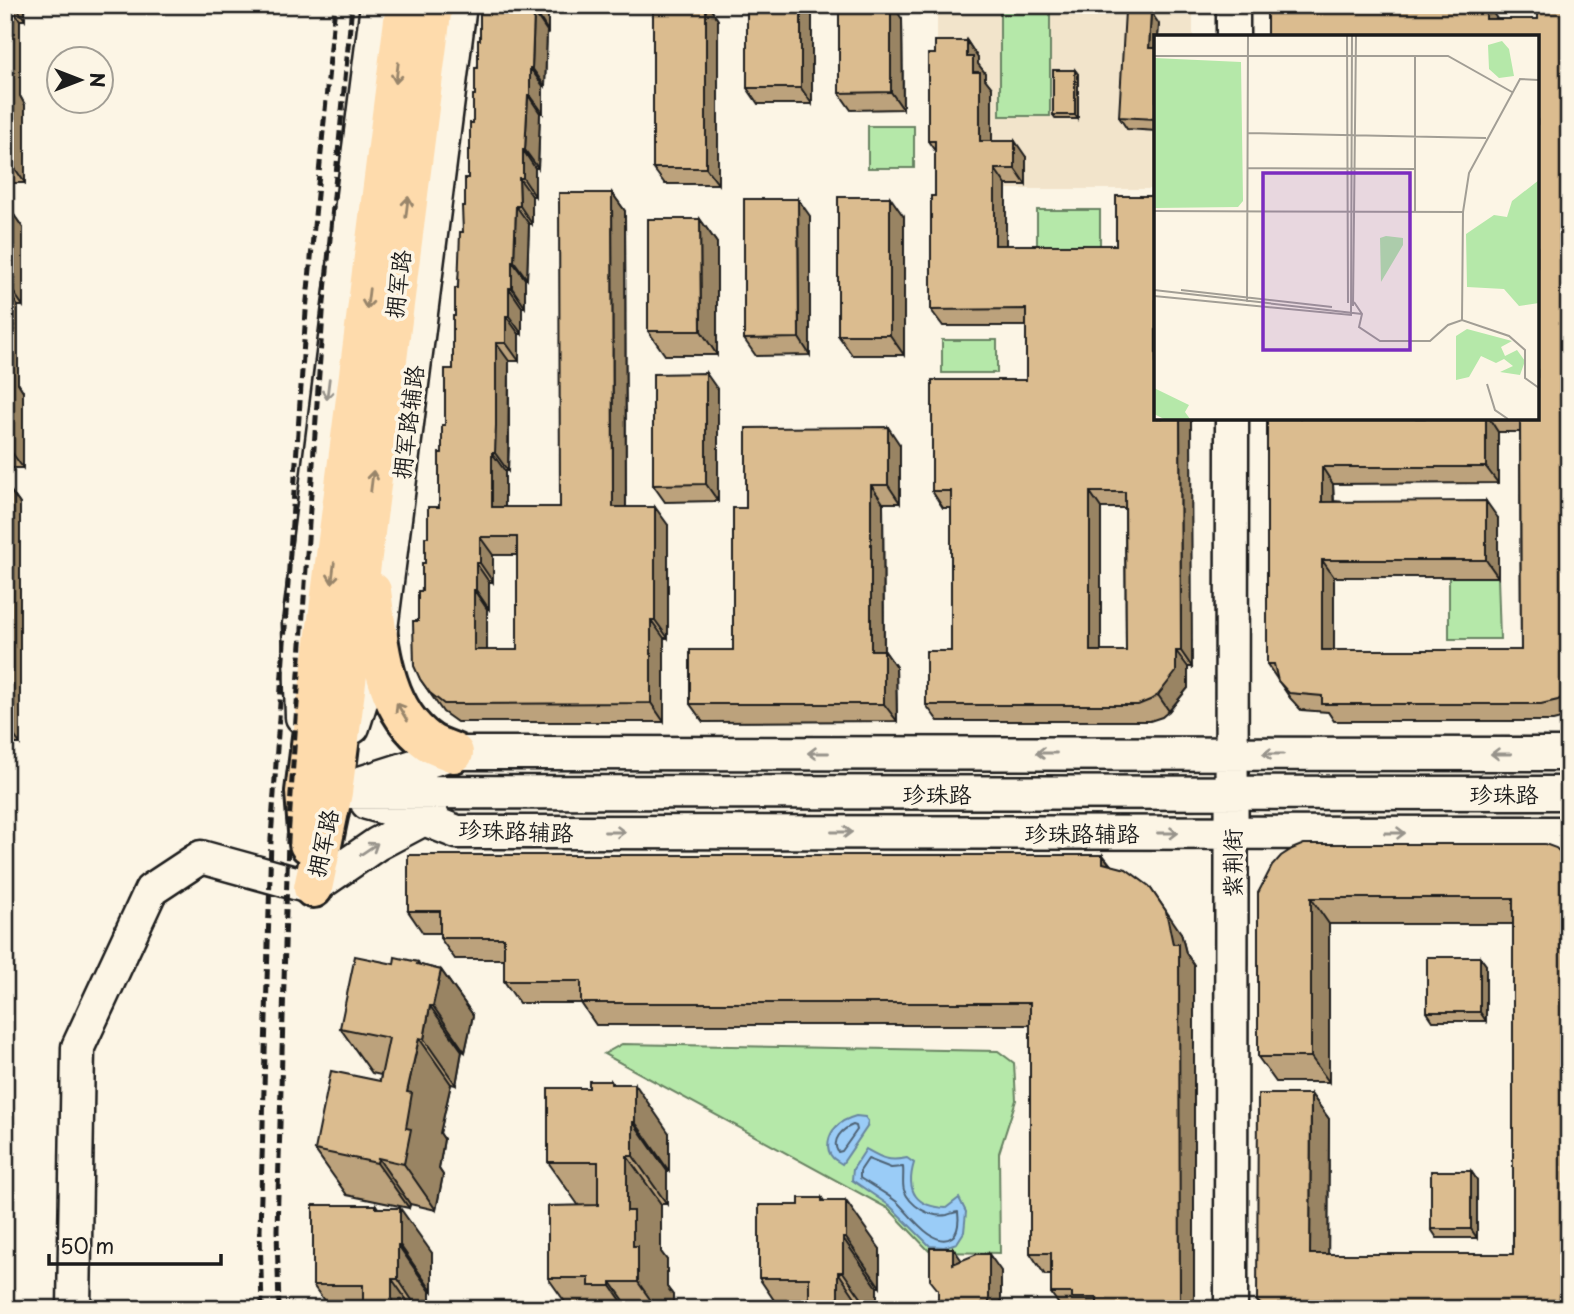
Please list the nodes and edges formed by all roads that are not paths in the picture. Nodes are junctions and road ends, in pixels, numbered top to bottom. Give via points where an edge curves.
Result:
1 (377, 5) edge
2 (405, 5) edge
3 (433, 5) edge
4 (460, 5) edge
5 (1233, 5) edge
6 (1233, 35) edge
7 (1232, 420) edge
8 (365, 534) junction
9 (379, 645) junction
10 (454, 752) junction
11 (688, 753) junction
12 (1231, 754) junction
13 (1569, 754) edge
14 (319, 792) junction
15 (511, 792) junction
16 (788, 793) junction
17 (1231, 793) junction
18 (1569, 793) edge
19 (424, 820) junction
20 (1231, 833) junction
21 (1569, 833) edge
22 (313, 888) junction
23 (74, 1309) edge
24 (1231, 1309) edge

1 -> 14 street via 299,624
2 -> 14 main road, 拥军路
8 -> 3 main road, 拥军路
4 - 9 street, 拥军路辅路
5 - 6 street
7 - 12 street, 紫荆街
8 - 9 main road
8 - 14 main road, 拥军路
10 -> 9 main road via 430,743 402,716
9 - 14 street, 拥军路辅路
10 - 11 street
10 - 14 street
12 -> 11 street
11 - 16 street
13 -> 12 street
12 - 17 street, 紫荆街
14 - 15 street, 珍珠路
14 - 19 street, 珍珠路辅路
14 - 22 main road, 拥军路
15 - 16 street, 珍珠路
15 - 19 street
16 - 17 street, 珍珠路
17 - 18 street, 珍珠路
17 - 20 street, 紫荆街
19 -> 20 street, 珍珠路辅路 via 457,832
22 -> 19 street via 377,844
20 -> 21 street, 珍珠路辅路
20 - 24 street, 紫荆街
22 - 23 street via 201,856 151,890 78,1047

